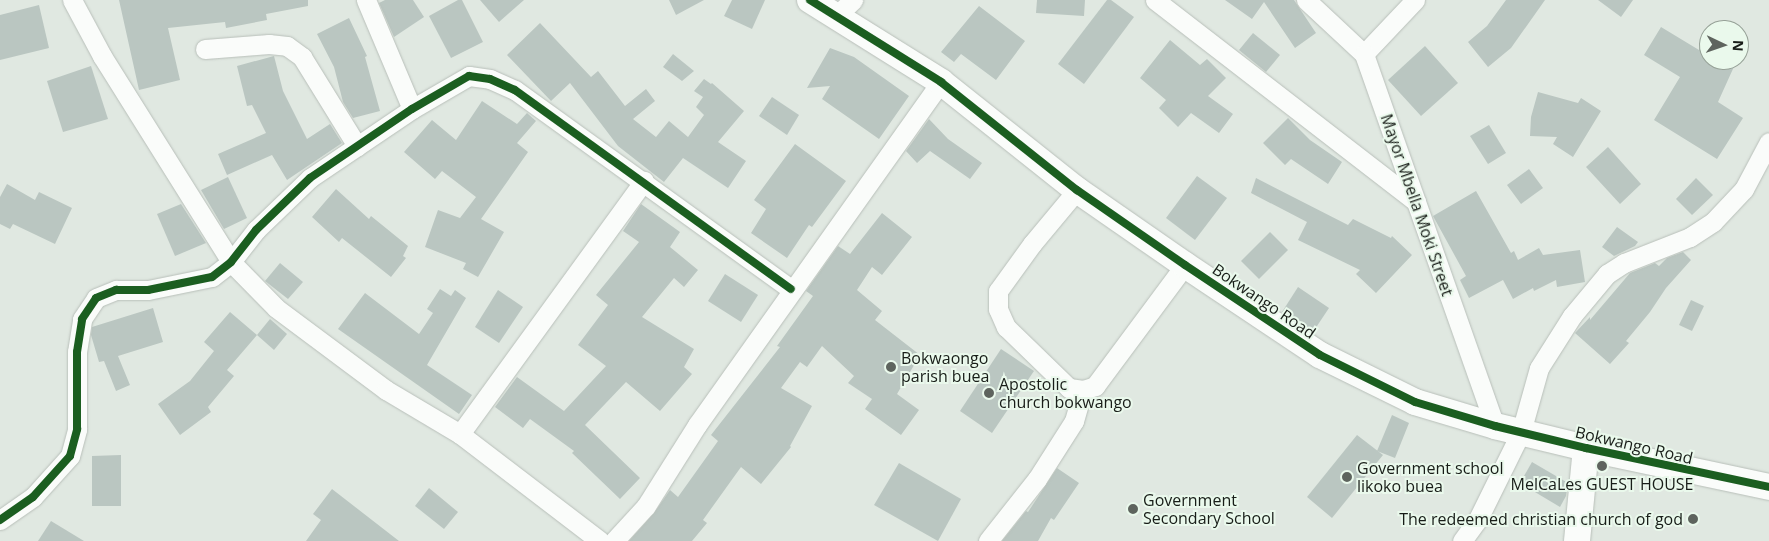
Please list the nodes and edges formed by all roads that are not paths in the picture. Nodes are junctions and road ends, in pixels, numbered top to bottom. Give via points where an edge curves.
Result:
1 (72, 0) edge
2 (366, 0) edge
3 (810, 0) edge
4 (1155, 0) edge
5 (1306, 0) edge
6 (1415, 0) edge
7 (845, 8) edge
8 (205, 49) dead end
9 (1364, 54) junction
10 (941, 82) junction
11 (412, 109) junction
12 (1769, 142) edge
13 (357, 146) junction
14 (644, 181) junction
15 (1077, 190) junction
16 (1416, 202) junction
17 (232, 262) junction
18 (1185, 265) junction
19 (792, 289) junction
20 (1083, 390) junction
21 (1495, 426) junction
22 (1521, 432) junction
23 (460, 434) junction
24 (1586, 448) junction
25 (1769, 487) edge
26 (0, 520) edge
27 (600, 541) edge
28 (614, 541) edge
29 (988, 541) edge
30 (1462, 541) edge
31 (1577, 541) edge

1 - 17 street via 102,56
2 - 11 street
3 - 7 street, Bokwango Road
4 - 16 street
5 - 9 street
6 - 9 street
7 - 10 street, Bokwango Road
8 - 13 street via 270,44 287,46 302,57
9 - 16 street, Mayor Mbella Moki Street
10 - 15 street, Bokwango Road
10 - 19 street
11 - 13 street
11 - 14 street via 468,76 490,79 515,90
12 - 22 street via 1744,189 1713,222 1690,238 1624,263 1607,274 1572,316 1539,368
13 - 17 street via 310,178 256,230
14 - 19 street
14 - 23 street
15 - 18 street, Bokwango Road
15 - 20 street via 998,291 998,309 1006,327 1069,388
16 - 21 street, Mayor Mbella Moki Street
17 - 23 street via 276,308 386,390
17 - 26 street via 212,277 186,284 148,290 116,290 96,298 82,319 77,352 77,429 70,456 33,497
18 - 20 street via 1095,386
18 - 21 street, Bokwango Road via 1320,355 1415,402
19 - 28 street via 697,425 646,506
20 - 29 street via 1074,421 1038,480
21 - 22 street, Bokwango Road
22 - 24 street, Bokwango Road
22 - 30 street via 1478,519
23 - 27 street
24 - 25 street, Bokwango Road
24 - 31 street

